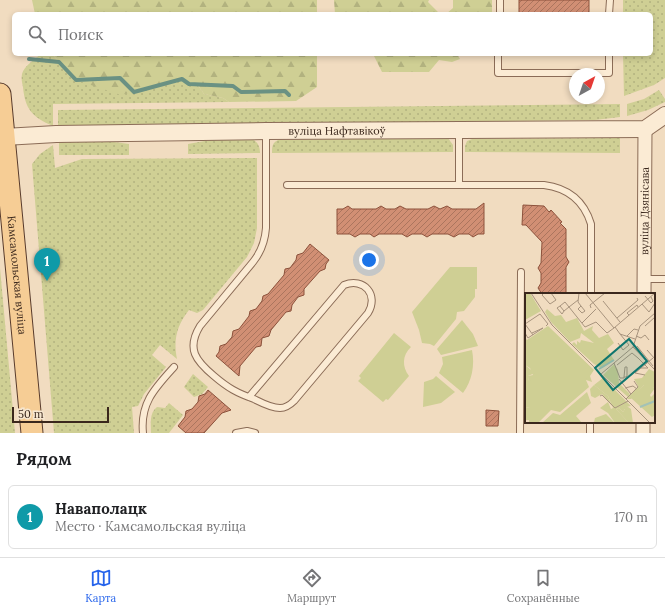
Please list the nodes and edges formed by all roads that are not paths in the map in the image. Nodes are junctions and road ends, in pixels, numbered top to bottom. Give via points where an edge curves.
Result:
1 (500, 0) edge
2 (610, 0) edge
3 (500, 12) edge
4 (610, 12) edge
5 (498, 56) edge
6 (609, 56) edge
7 (0, 94) edge
8 (665, 115) edge
9 (645, 129) junction
10 (459, 130) junction
11 (266, 131) junction
12 (4, 137) junction
13 (287, 185) dead end
14 (459, 185) junction
15 (521, 272) dead end
16 (644, 279) junction
17 (665, 279) edge
18 (591, 293) edge
19 (644, 293) edge
20 (174, 367) dead end
21 (249, 397) junction
22 (32, 433) edge
23 (143, 433) edge
24 (236, 433) edge
25 (255, 433) edge
26 (520, 433) edge

1 - 3 lane
2 - 4 lane
5 - 6 lane via 498,73 609,74
7 - 12 main road, Камсамольская вуліца
8 - 9 street
9 - 10 street, вуліца Нафтавікоў
9 - 16 street, вуліца Дзянісава
10 - 11 street, вуліца Нафтавікоў
10 - 14 lane
11 - 12 street, вуліца Нафтавікоў
11 - 21 lane via 266,228 262,246 253,262 200,326 193,340 195,355 203,368 227,387
12 - 22 main road, Камсамольская вуліца
13 - 14 lane
14 - 18 lane via 544,185 571,193 584,207 591,224
15 - 26 lane
16 - 17 lane
16 - 19 street, вуліца Дзянісава
20 - 23 lane via 147,400 142,416
21 - 21 lane via 278,408 294,401 368,313 372,297 365,287 349,283 339,289
24 - 25 lane via 247,430

